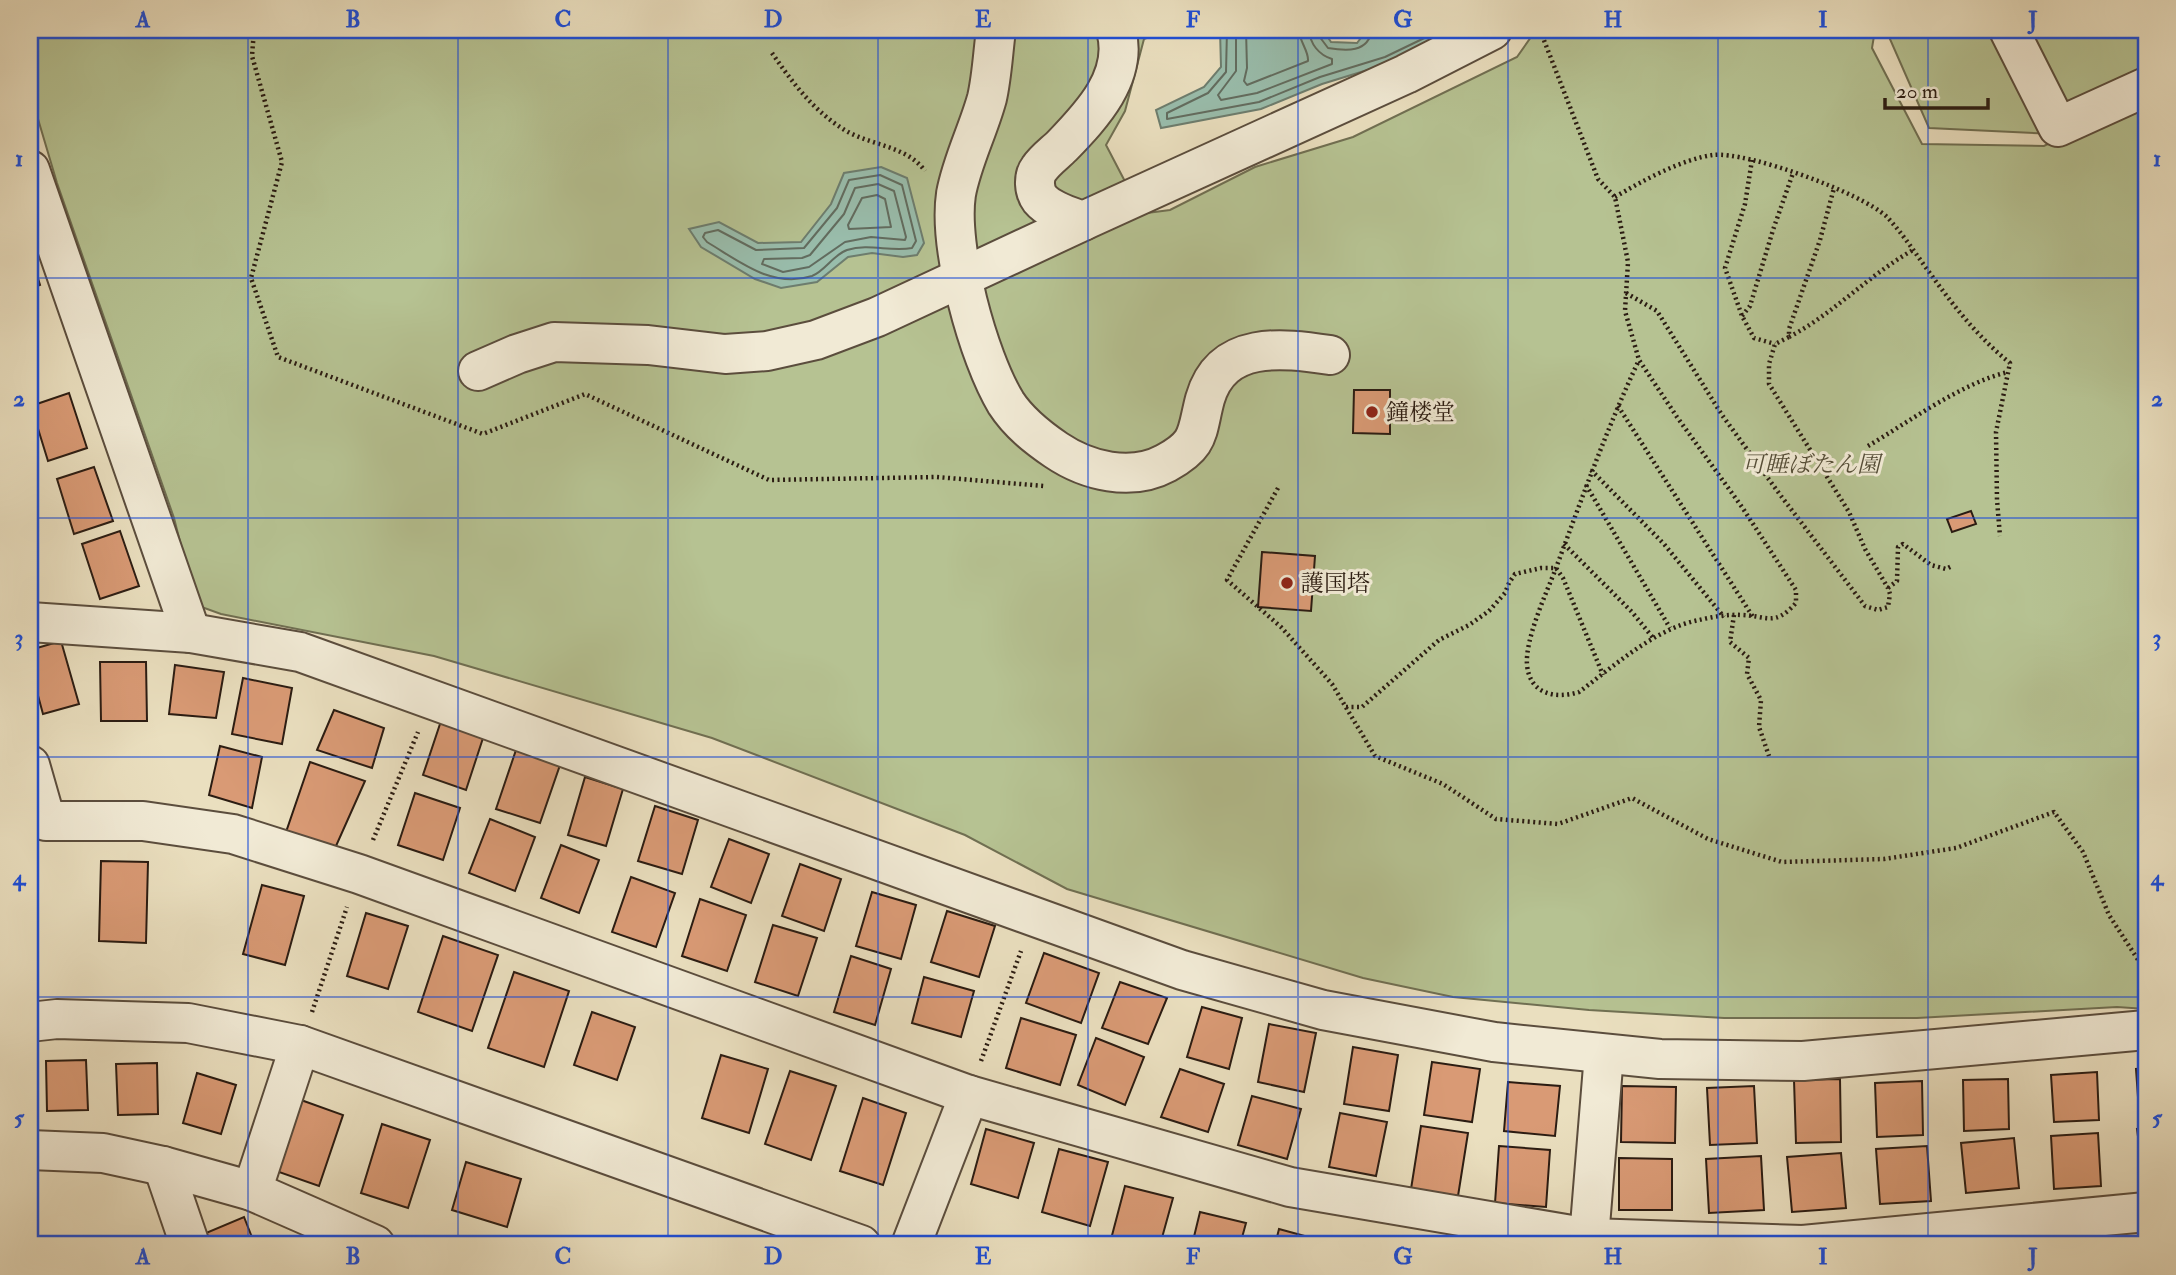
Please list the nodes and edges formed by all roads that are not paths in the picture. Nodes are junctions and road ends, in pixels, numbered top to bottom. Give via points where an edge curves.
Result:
1 (996, 30) edge
2 (1116, 30) edge
3 (1492, 30) edge
4 (2009, 30) edge
5 (2146, 86) edge
6 (30, 170) edge
7 (1083, 221) junction
8 (963, 276) junction
9 (1330, 355) dead end
10 (478, 371) dead end
11 (30, 622) edge
12 (191, 634) junction
13 (30, 765) edge
14 (38, 822) edge
15 (30, 1022) edge
16 (2146, 1030) edge
17 (300, 1045) junction
18 (1604, 1054) junction
19 (969, 1095) junction
20 (30, 1150) edge
21 (163, 1166) junction
22 (252, 1191) junction
23 (2146, 1212) edge
24 (1589, 1238) junction
25 (190, 1245) edge
26 (375, 1245) edge
27 (862, 1245) edge
28 (911, 1245) edge

1 - 8 street via 987,97 956,194 957,256
2 - 7 street via 1118,68 1104,96 1037,171 1039,198 1052,209
3 - 7 street via 1394,80
4 - 5 street via 2058,127
6 - 12 street
7 - 8 street
8 - 9 street via 990,370 1022,423 1074,463 1128,475 1163,465 1194,442 1212,382 1224,365 1263,350
8 - 10 street via 877,317 816,340 767,351 724,354 648,345 554,342
11 - 12 street
12 - 18 street via 300,652 1182,970 1323,1010 1494,1042
13 - 14 street
14 - 19 street via 143,821 233,834 359,874
15 - 17 street via 188,1023
16 - 18 street via 1803,1061
17 - 22 street
17 - 27 street
18 - 24 street
19 - 24 street via 1290,1187
19 - 28 street
20 - 21 street via 103,1153
21 - 22 street
21 - 25 street
22 - 26 street
23 - 24 street via 1803,1245

